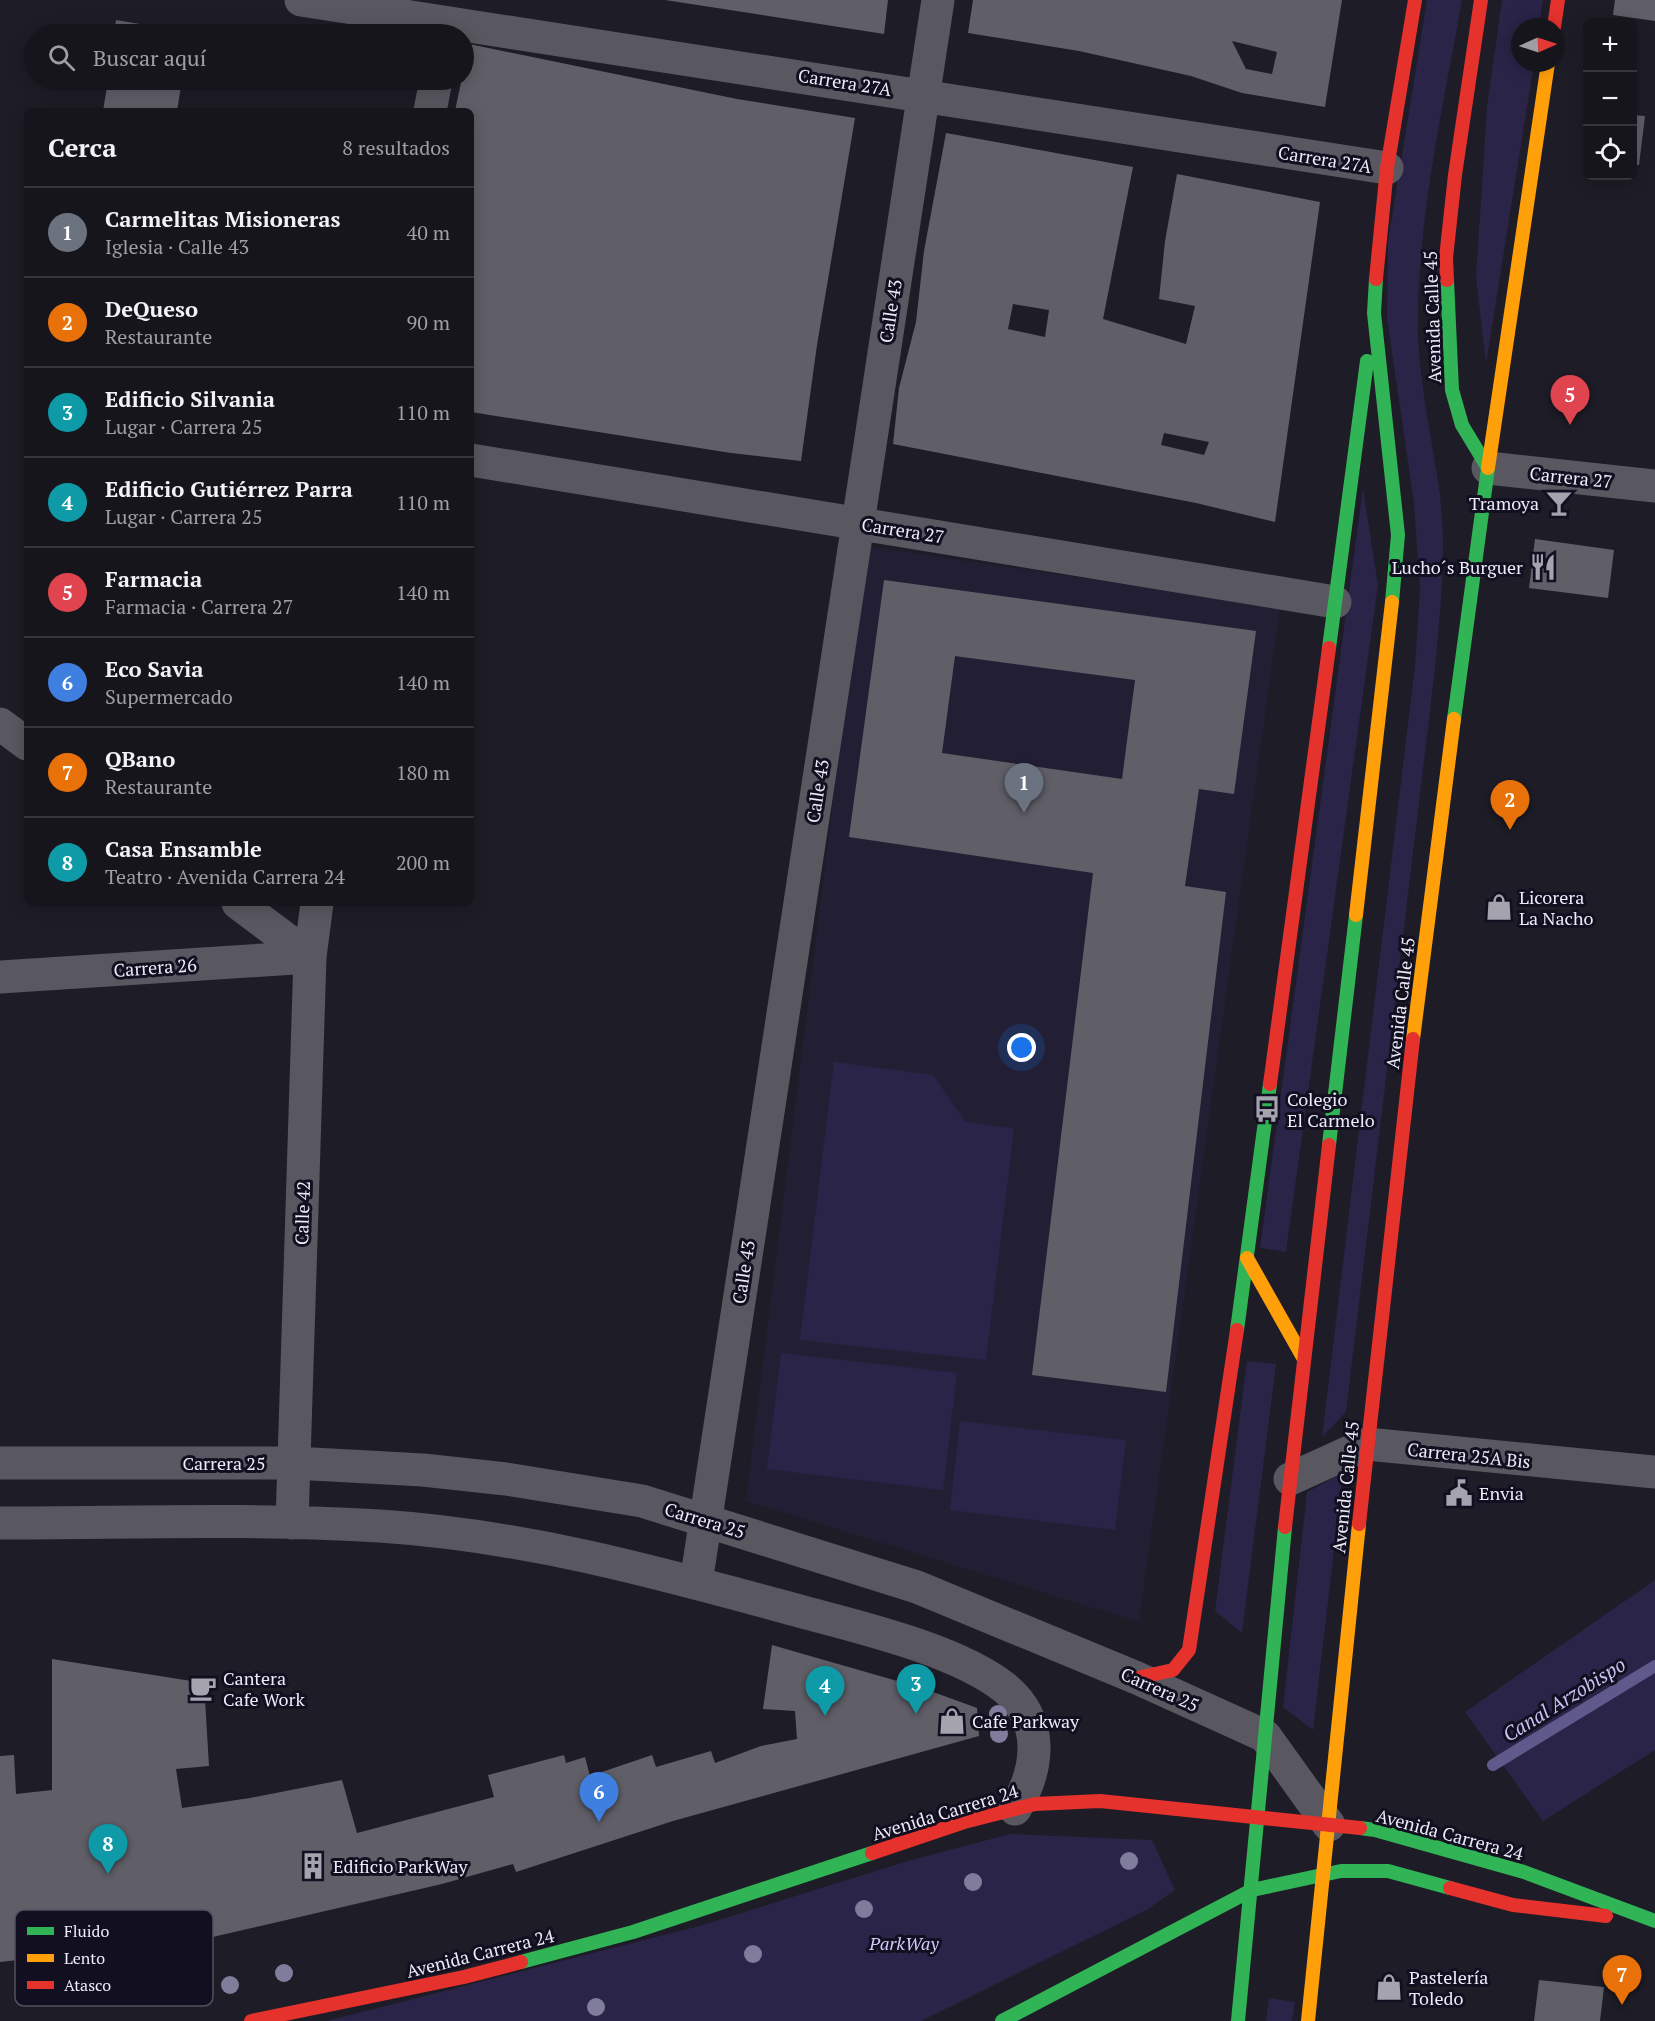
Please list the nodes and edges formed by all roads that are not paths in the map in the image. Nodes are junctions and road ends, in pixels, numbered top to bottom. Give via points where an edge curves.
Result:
1 (301, 0) edge
2 (938, 0) edge
3 (1415, 0) edge
4 (1480, 0) edge
5 (1558, 0) edge
6 (446, 18) edge
7 (1555, 18) edge
8 (1547, 72) edge
9 (434, 90) edge
10 (923, 94) junction
11 (431, 108) edge
12 (1387, 168) junction
13 (1374, 313) junction
14 (474, 460) edge
15 (1488, 468) junction
16 (1655, 486) edge
17 (858, 522) junction
18 (1335, 602) junction
19 (0, 724) edge
20 (24, 742) edge
21 (242, 906) edge
22 (317, 906) edge
23 (310, 957) junction
24 (0, 977) edge
25 (1247, 1258) junction
26 (1304, 1359) junction
27 (1367, 1444) junction
28 (0, 1463) edge
29 (294, 1463) junction
30 (1655, 1472) edge
31 (1290, 1479) junction
32 (705, 1520) junction
33 (0, 1523) edge
34 (292, 1523) junction
35 (696, 1583) junction
36 (1137, 1678) junction
37 (1265, 1736) junction
38 (1014, 1809) junction
39 (1258, 1818) junction
40 (1329, 1825) junction
41 (1324, 1874) junction
42 (1252, 1890) junction
43 (1655, 1921) edge
44 (265, 2020) edge
45 (1002, 2021) edge
46 (1238, 2021) edge
47 (1308, 2021) edge

1 - 6 street, Carrera 27A
2 - 10 street, Calle 43
3 - 12 main road
4 - 15 main road, Avenida Calle 45 via 1446,269 1452,390 1462,425
5 - 7 main road
6 - 10 street, Carrera 27A
8 - 15 main road
9 - 11 street
10 - 12 street, Carrera 27A
10 - 17 street, Calle 43
12 - 13 main road
13 - 18 main road
13 - 26 main road via 1398,535
14 - 17 street, Carrera 27
15 - 16 street, Carrera 27
15 - 27 main road, Avenida Calle 45 via 1429,904
17 - 18 street, Carrera 27
17 - 32 street, Calle 43
18 - 25 main road
19 - 20 street
21 - 23 street
22 - 23 street, Calle 42
23 - 24 street, Carrera 26
23 - 29 street, Calle 42
25 - 26 main road
25 - 36 main road via 1191,1647 1186,1659 1171,1672
26 - 31 main road
27 - 30 street, Carrera 25A Bis
27 - 31 street, Carrera 25A Bis
27 - 40 main road, Avenida Calle 45
28 - 29 street, Carrera 25
29 - 32 street, Carrera 25 via 506,1479 642,1501
29 - 34 street, Calle 42
31 - 37 main road
32 - 35 street, Calle 43
32 - 36 street, Carrera 25 via 917,1587
33 - 34 street
34 - 35 street via 381,1526 502,1539 578,1553
35 - 38 street via 896,1638 975,1669 1005,1689 1026,1715 1035,1750 1028,1787
36 - 37 street, Carrera 25
37 - 39 main road
37 - 40 street, Carrera 25
38 - 39 main road, Avenida Carrera 24 via 1081,1800
38 - 44 main road, Avenida Carrera 24 via 633,1932 464,1977
39 - 40 main road, Avenida Carrera 24
39 - 42 main road
40 - 41 main road, Avenida Calle 45
40 - 43 main road, Avenida Carrera 24 via 1375,1830 1524,1872
41 - 42 main road, Avenida Carrera 24
41 - 43 main road, Avenida Carrera 24 via 1353,1869 1388,1871 1513,1905
41 - 47 main road, Avenida Calle 45
42 - 45 main road, Avenida Carrera 24
42 - 46 main road

